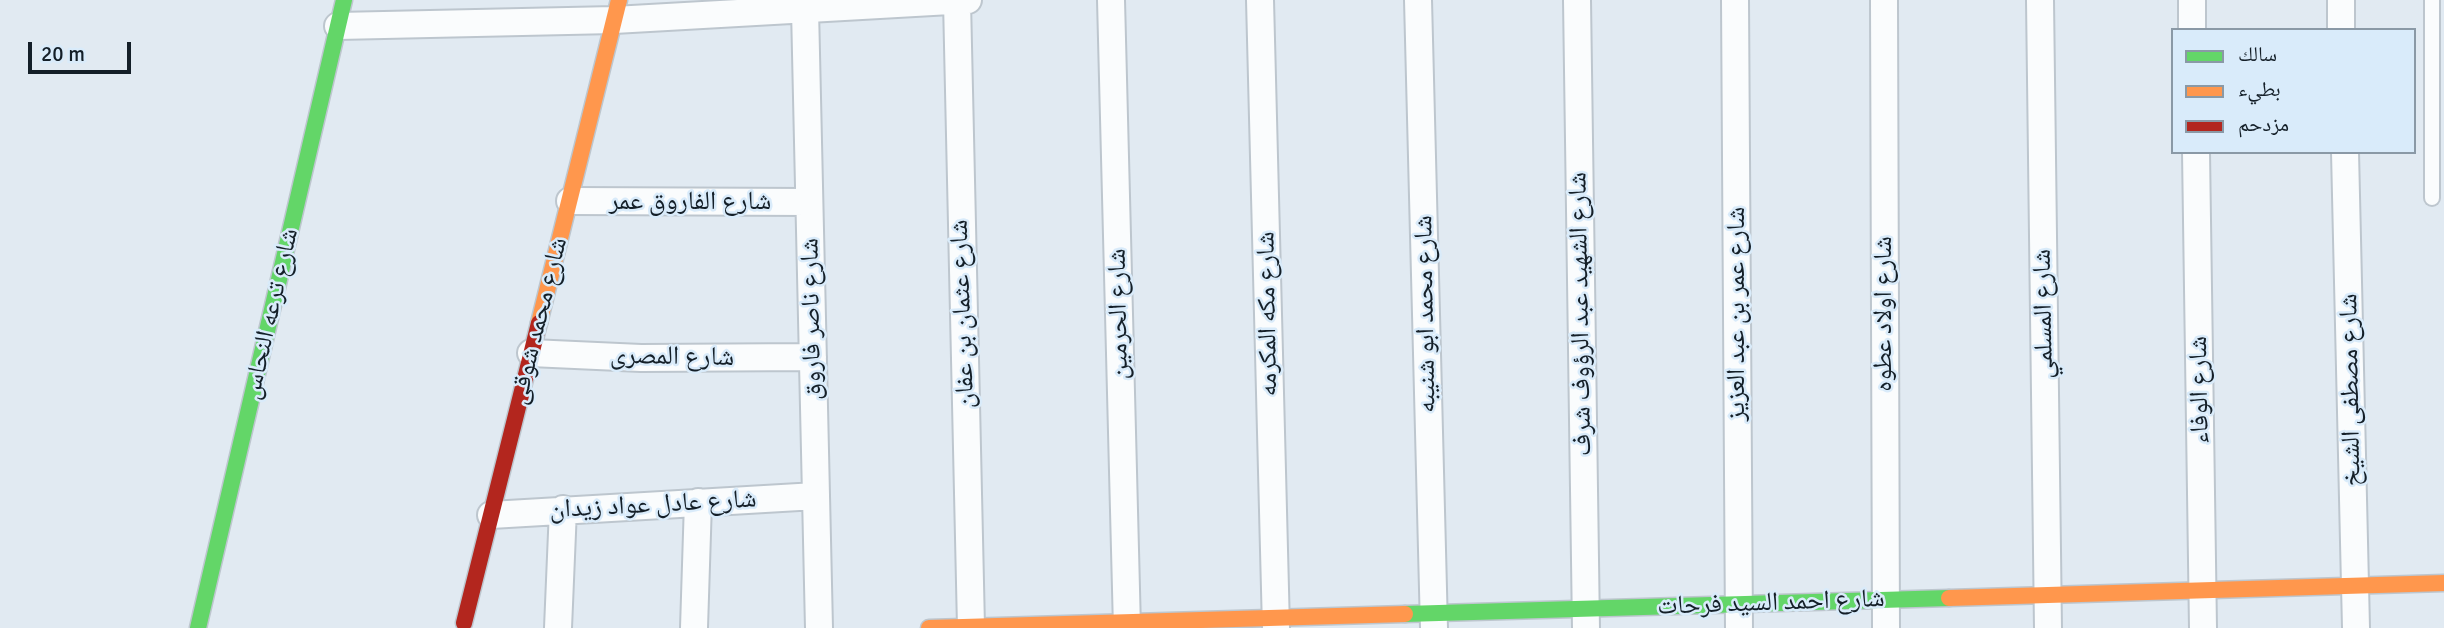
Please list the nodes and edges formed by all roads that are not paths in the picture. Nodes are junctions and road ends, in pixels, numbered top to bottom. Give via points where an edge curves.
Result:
1 (344, 0) edge
2 (968, 0) edge
3 (1111, 0) edge
4 (1260, 0) edge
5 (1418, 0) edge
6 (1577, 0) edge
7 (1734, 0) edge
8 (1884, 0) edge
9 (2040, 0) edge
10 (2192, 0) edge
11 (2341, 0) edge
12 (2432, 0) edge
13 (957, 1) edge
14 (897, 2) edge
15 (805, 9) junction
16 (616, 10) edge
17 (338, 26) junction
18 (2193, 28) edge
19 (2341, 28) edge
20 (2196, 154) edge
21 (2344, 154) edge
22 (2432, 198) dead end
23 (570, 201) junction
24 (809, 202) junction
25 (531, 353) junction
26 (813, 357) junction
27 (816, 496) junction
28 (698, 502) junction
29 (564, 509) junction
30 (491, 515) junction
31 (2444, 583) edge
32 (2356, 586) junction
33 (2202, 590) junction
34 (2047, 595) junction
35 (1885, 599) junction
36 (1740, 616) edge
37 (1586, 618) edge
38 (1433, 620) edge
39 (464, 623) dead end
40 (1275, 623) edge
41 (1127, 625) edge
42 (971, 627) edge
43 (198, 628) edge
44 (558, 628) edge
45 (694, 628) edge
46 (819, 628) edge
47 (929, 628) edge
48 (1886, 628) edge
49 (2048, 628) edge
50 (2203, 628) edge
51 (2357, 628) edge

1 - 17 street, شارع ترعه النحاس
2 - 13 street
3 - 41 street, شارع الحرمين
4 - 40 street, شارع مكه المكرمه
5 - 38 street, شارع محمد ابو شنيبه
6 - 37 street, شارع الشهيد عبد الرؤوف شرف
7 - 36 street, شارع عمر بن عبد العزيز
8 - 35 street, شارع اولاد عطوه
9 - 34 street, شارع المسلمي
10 - 18 street
11 - 19 street
12 - 22 lane
13 - 14 street
13 - 42 street, شارع عثمان بن عفان
14 - 15 street
15 - 16 street
15 - 24 street, شارع ناصر فاروق
16 - 17 street
16 - 23 street, شارع محمد شوقى
17 - 43 street, شارع ترعه النحاس
20 - 33 street, شارع الوفاء
21 - 32 street, شارع مصطفى الشيخ
23 - 24 street, شارع الفاروق عمر
23 - 25 street, شارع محمد شوقى
24 - 26 street, شارع ناصر فاروق
25 - 26 street, شارع المصرى
25 - 30 street, شارع محمد شوقى
26 - 27 street, شارع ناصر فاروق
27 - 28 street, شارع عادل عواد زيدان
27 - 46 street, شارع ناصر فاروق
28 - 29 street, شارع عادل عواد زيدان
28 - 45 street
29 - 30 street, شارع عادل عواد زيدان
29 - 44 street
30 - 39 street, شارع محمد شوقى
31 - 32 street, شارع احمد السيد فرحات
32 - 33 street, شارع احمد السيد فرحات
32 - 51 street, شارع مصطفى الشيخ
33 - 34 street, شارع احمد السيد فرحات
33 - 50 street, شارع الوفاء
34 - 35 street, شارع احمد السيد فرحات
34 - 49 street, شارع المسلمي
35 - 36 street, شارع احمد السيد فرحات
35 - 48 street, شارع اولاد عطوه
36 - 37 street, شارع احمد السيد فرحات
37 - 38 street, شارع احمد السيد فرحات
38 - 40 street, شارع احمد السيد فرحات
40 - 41 street, شارع احمد السيد فرحات
41 - 42 street, شارع احمد السيد فرحات
42 - 47 street, شارع احمد السيد فرحات

